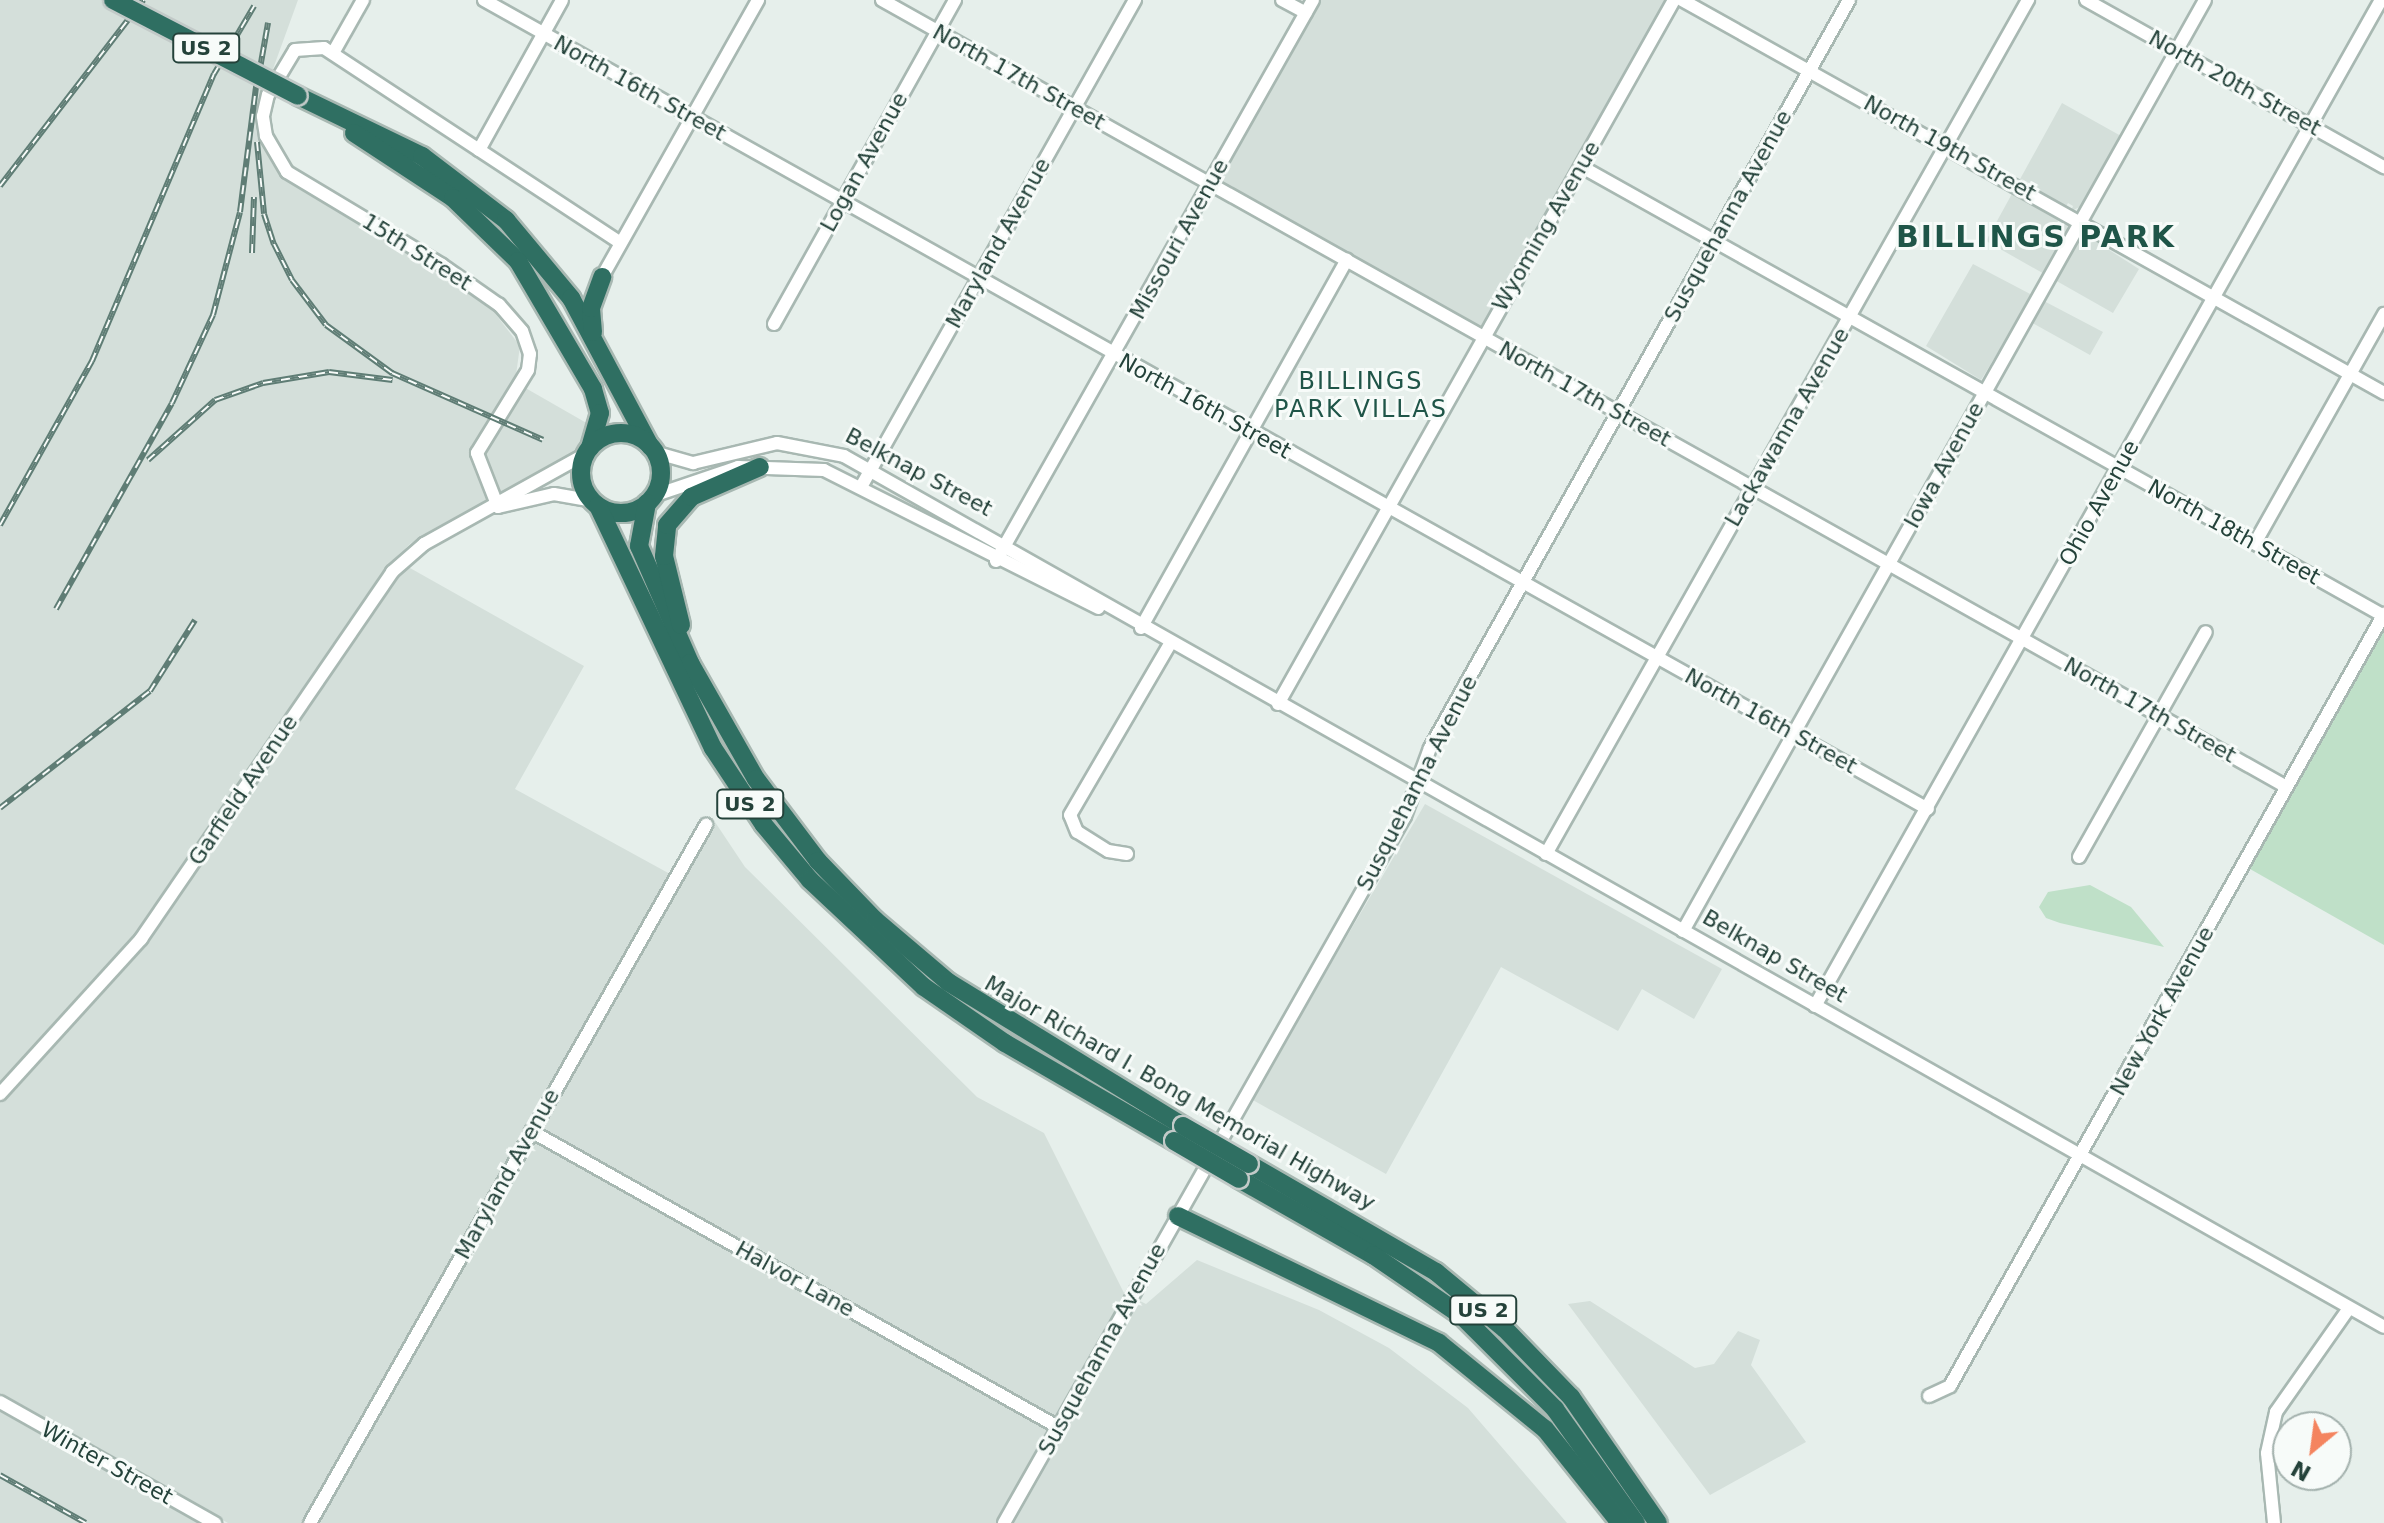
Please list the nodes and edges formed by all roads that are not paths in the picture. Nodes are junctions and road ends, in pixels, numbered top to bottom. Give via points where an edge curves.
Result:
1 (113, 0) edge
2 (363, 0) edge
3 (484, 0) edge
4 (562, 0) edge
5 (758, 0) edge
6 (882, 0) edge
7 (955, 0) edge
8 (1135, 0) edge
9 (1282, 0) edge
10 (1313, 0) edge
11 (1674, 0) edge
12 (1682, 0) edge
13 (1849, 0) edge
14 (2028, 0) edge
15 (2086, 0) edge
16 (2205, 0) edge
17 (2381, 0) edge
18 (1306, 13) junction
19 (938, 31) junction
20 (543, 34) junction
21 (2177, 51) junction
22 (333, 53) junction
23 (1810, 70) junction
24 (298, 96) junction
25 (1074, 108) junction
26 (693, 116) junction
27 (2311, 125) junction
28 (1946, 145) junction
29 (479, 150) junction
30 (1582, 167) junction
31 (2384, 167) edge
32 (1210, 184) junction
33 (842, 201) junction
34 (2081, 221) junction
35 (1714, 241) junction
36 (621, 243) junction
37 (1347, 260) junction
38 (555, 276) junction
39 (602, 277) junction
40 (978, 277) junction
41 (2214, 298) junction
42 (2384, 314) edge
43 (1850, 317) junction
44 (774, 324) dead end
45 (1482, 336) junction
46 (594, 339) junction
47 (1114, 354) junction
48 (2350, 374) junction
49 (1984, 392) junction
50 (2384, 393) edge
51 (1617, 412) junction
52 (1252, 433) junction
53 (652, 449) junction
54 (588, 451) junction
55 (760, 467) junction
56 (2119, 468) junction
57 (871, 470) junction
58 (861, 487) junction
59 (1753, 488) junction
60 (650, 500) junction
61 (595, 504) junction
62 (498, 507) junction
63 (1386, 508) junction
64 (2255, 543) junction
65 (1005, 545) junction
66 (996, 561) junction
67 (1889, 564) junction
68 (1522, 583) junction
69 (2384, 615) edge
70 (1141, 628) junction
71 (2206, 632) dead end
72 (2023, 639) junction
73 (1170, 644) junction
74 (1656, 657) junction
75 (693, 670) junction
76 (1278, 704) junction
77 (2160, 716) junction
78 (1794, 735) junction
79 (1415, 781) junction
80 (2287, 787) junction
81 (1928, 809) junction
82 (706, 825) dead end
83 (1127, 854) dead end
84 (1546, 854) junction
85 (2079, 857) dead end
86 (1683, 931) junction
87 (1815, 1006) junction
88 (0, 1094) edge
89 (531, 1131) junction
90 (1178, 1134) junction
91 (2081, 1156) junction
92 (1244, 1171) junction
93 (1178, 1216) junction
94 (2349, 1308) junction
95 (2384, 1327) edge
96 (1929, 1396) dead end
97 (0, 1402) edge
98 (1058, 1427) junction
99 (215, 1523) edge
100 (310, 1523) edge
101 (1004, 1523) edge
102 (1620, 1523) edge
103 (1636, 1523) edge
104 (1658, 1523) edge
105 (2274, 1523) edge

1 - 24 highway, US 2, bridge
2 - 22 street
3 - 20 street, North 16th Street
4 - 20 street
5 - 26 street
6 - 19 street, North 17th Street
7 - 19 street, Logan Avenue
8 - 25 street, Maryland Avenue
9 - 18 street
10 - 18 street, Missouri Avenue
11 - 30 street, Wyoming Avenue
12 - 23 street, North 19th Street
13 - 23 street, Susquehanna Avenue
14 - 28 street, Lackawanna Avenue
15 - 21 street, North 20th Street
16 - 21 street, Iowa Avenue
17 - 27 street, Ohio Avenue
18 - 32 street, Missouri Avenue
19 - 25 street, North 17th Street
19 - 33 street, Logan Avenue
20 - 26 street, North 16th Street
20 - 29 street
21 - 27 street, North 20th Street
21 - 34 street, Iowa Avenue
22 - 29 street
22 - 62 street, 15th Street via 308,46 289,57 265,103 268,144 298,180 442,265 518,325 529,349 529,366 477,455
23 - 28 street, North 19th Street
23 - 35 street, Susquehanna Avenue
24 - 38 highway, US 2 via 401,144 448,174 506,220
24 - 54 highway, US 2 via 453,198 518,261 559,323 596,397 600,413
25 - 32 street, North 17th Street
25 - 40 street, Maryland Avenue
26 - 33 street, North 16th Street
26 - 36 street
27 - 31 street, North 20th Street
27 - 41 street, Ohio Avenue
28 - 34 street, North 19th Street
28 - 43 street, Lackawanna Avenue
29 - 36 street
30 - 35 street, North 18th Street
30 - 45 street, Wyoming Avenue
32 - 37 street, North 17th Street
32 - 47 street, Missouri Avenue
33 - 40 street, North 16th Street
33 - 44 street, Logan Avenue
34 - 41 street, North 19th Street
34 - 49 street, Iowa Avenue
35 - 43 street, North 18th Street
35 - 51 street, Susquehanna Avenue
36 - 39 street
37 - 45 street, North 17th Street
37 - 52 street
38 - 39 highway via 577,285
38 - 46 highway, US 2
39 - 46 highway via 591,308
40 - 47 street, North 16th Street
40 - 57 street, Maryland Avenue
41 - 48 street, North 19th Street
41 - 56 street, Ohio Avenue
42 - 48 street
43 - 49 street, North 18th Street
43 - 59 street, Lackawanna Avenue
45 - 51 street, North 17th Street
45 - 63 street, Wyoming Avenue
46 - 53 highway, US 2
47 - 52 street, North 16th Street
47 - 65 street, Missouri Avenue
48 - 50 street, North 19th Street
48 - 64 street
49 - 56 street, North 18th Street
49 - 67 street, Iowa Avenue
51 - 59 street, North 17th Street
51 - 68 street, Susquehanna Avenue
52 - 63 street, North 16th Street
52 - 70 street
53 - 54 highway via 619,433
53 - 57 street, Belknap Street via 693,463 761,445 799,445 829,450
53 - 60 highway, US 2 via 660,470
54 - 61 highway, US 2 via 582,484
54 - 62 street, Garfield Avenue
55 - 58 street, Belknap Street via 812,467
55 - 60 street, Belknap Street via 711,473
55 - 75 highway via 691,497 667,525 664,556
56 - 64 street, North 18th Street
56 - 72 street, Ohio Avenue
57 - 58 street, Maryland Avenue
57 - 65 street, Belknap Street
58 - 66 street, Belknap Street
59 - 67 street, North 17th Street
59 - 74 street, Lackawanna Avenue
60 - 61 highway via 628,512
60 - 75 highway, Major Richard I. Bong Memorial Highway / US 2 via 639,546
61 - 62 street, Garfield Avenue via 554,494
61 - 90 highway, Major Richard I. Bong Memorial Highway / US 2 via 713,748 764,825 810,880 924,987 1005,1043
62 - 88 street, Garfield Avenue via 424,544 392,572 141,939
63 - 68 street, North 16th Street
63 - 76 street, Wyoming Avenue
64 - 69 street, North 18th Street
65 - 66 street, Missouri Avenue
65 - 70 street, Belknap Street
66 - 70 street, Belknap Street
67 - 72 street, North 17th Street
67 - 78 street, Iowa Avenue
68 - 74 street, North 16th Street
68 - 79 street, Susquehanna Avenue
69 - 80 street, New York Avenue
70 - 73 street, Belknap Street
71 - 77 street
72 - 77 street, North 17th Street
72 - 81 street, Ohio Avenue
73 - 76 street, Belknap Street
73 - 83 street via 1070,815 1077,832 1108,851
74 - 78 street, North 16th Street
74 - 84 street, Lackawanna Avenue
75 - 90 highway, Major Richard I. Bong Memorial Highway / US 2 via 763,789 818,861 875,920 987,1010
76 - 79 street, Belknap Street
77 - 80 street, North 17th Street
77 - 85 street
78 - 81 street, North 16th Street
78 - 86 street, Iowa Avenue
79 - 84 street, Belknap Street
79 - 93 street, Susquehanna Avenue via 1405,816
80 - 91 street, New York Avenue
81 - 87 street, Ohio Avenue
82 - 89 street, Maryland Avenue
84 - 86 street, Belknap Street
86 - 87 street, Belknap Street
87 - 91 street, Belknap Street
89 - 98 street, Halvor Lane
89 - 100 street, Maryland Avenue
90 - 92 highway, Major Richard I. Bong Memorial Highway / US 2, bridge
91 - 94 street, Belknap Street
91 - 96 street, New York Avenue via 1950,1386
92 - 103 highway, Major Richard I. Bong Memorial Highway / US 2 via 1462,1316 1555,1409
92 - 104 highway, Major Richard I. Bong Memorial Highway / US 2 via 1436,1272 1505,1329 1581,1409
93 - 98 street, Susquehanna Avenue
93 - 102 highway via 1439,1343 1545,1429
94 - 95 street, Belknap Street
94 - 105 street via 2276,1412 2267,1478
97 - 99 street, Winter Street
98 - 101 street, Susquehanna Avenue

